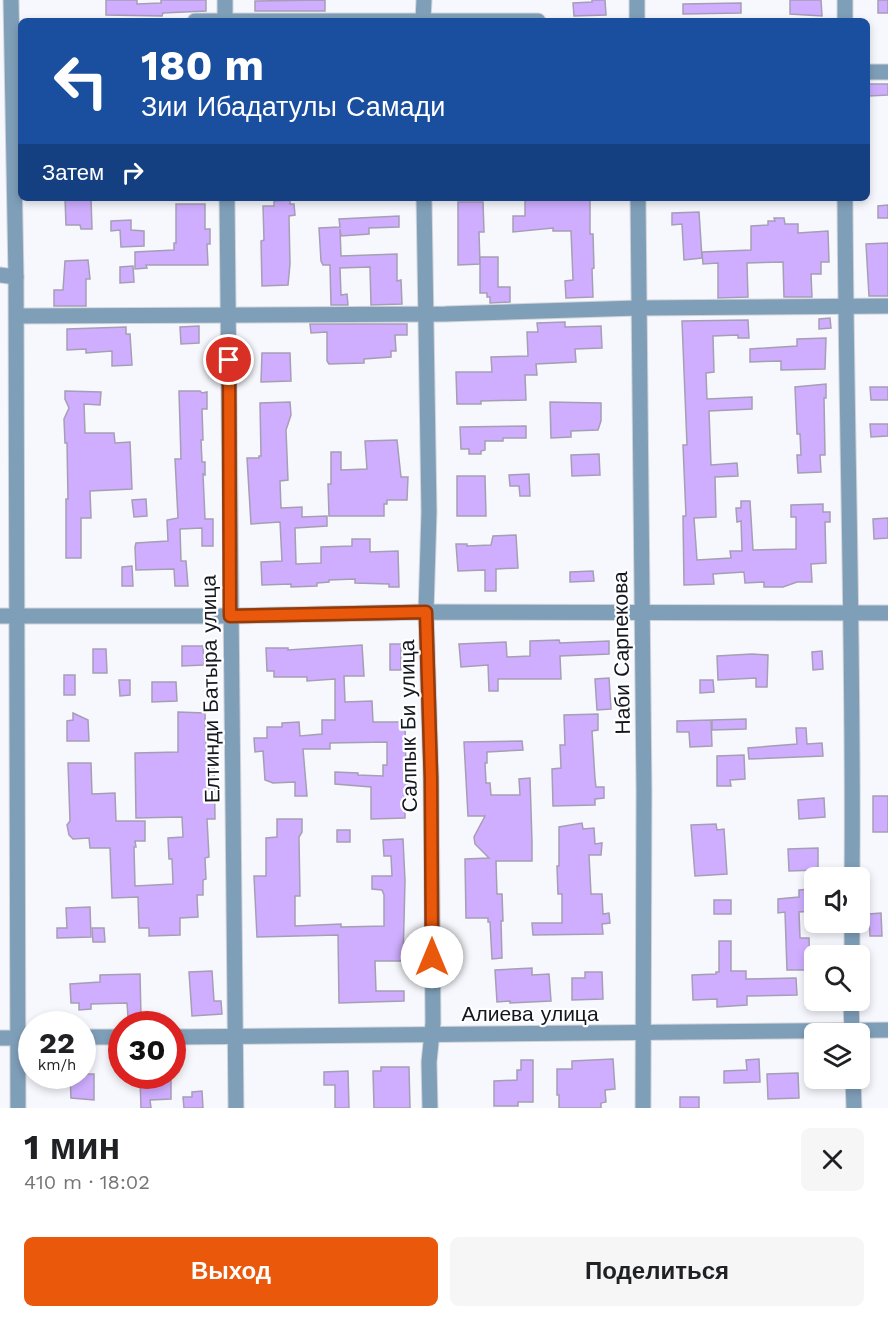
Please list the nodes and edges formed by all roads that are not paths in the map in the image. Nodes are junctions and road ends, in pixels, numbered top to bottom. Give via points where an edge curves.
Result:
1 (11, 0) edge
2 (225, 0) edge
3 (424, 0) edge
4 (637, 0) edge
5 (845, 0) edge
6 (225, 18) edge
7 (423, 18) edge
8 (637, 18) edge
9 (845, 18) edge
10 (16, 22) edge
11 (870, 72) edge
12 (888, 72) edge
13 (227, 201) edge
14 (424, 201) edge
15 (638, 201) edge
16 (845, 201) edge
17 (0, 275) edge
18 (16, 277) junction
19 (888, 306) edge
20 (845, 307) junction
21 (638, 308) junction
22 (229, 314) junction
23 (424, 314) junction
24 (16, 316) junction
25 (426, 612) junction
26 (640, 612) junction
27 (852, 613) junction
28 (888, 613) edge
29 (0, 616) edge
30 (230, 616) junction
31 (17, 617) junction
32 (852, 867) edge
33 (24, 1011) edge
34 (888, 1030) edge
35 (870, 1031) edge
36 (804, 1032) edge
37 (431, 1034) junction
38 (643, 1034) junction
39 (186, 1037) edge
40 (236, 1037) junction
41 (0, 1038) edge
42 (18, 1038) edge
43 (20, 1089) edge
44 (853, 1089) edge
45 (18, 1108) edge
46 (236, 1108) edge
47 (430, 1108) edge
48 (643, 1108) edge
49 (854, 1108) edge

1 - 10 street
2 - 6 street
3 - 7 street
4 - 8 street
5 - 9 street
10 - 18 street
11 - 12 street
13 - 22 street, Елтинди Батыра улица
14 - 23 street, Салпык Би улица
15 - 21 street, Наби Сарпекова
16 - 20 street
17 - 18 street
18 - 24 street
19 - 20 street
20 - 21 street
20 - 27 street
21 - 23 street
21 - 26 street, Наби Сарпекова
22 - 23 street
22 - 24 street
22 - 30 street, Елтинди Батыра улица
23 - 25 street, Салпык Би улица via 429,512
24 - 31 street
25 - 26 street
25 - 30 street
25 - 37 street, Салпык Би улица via 431,778
26 - 27 street
26 - 38 street, Наби Сарпекова
27 - 28 street
27 - 32 street
29 - 31 street
30 - 31 street
30 - 40 street, Елтинди Батыра улица
31 - 33 street
34 - 35 street, Алиева улица
36 - 38 street, Алиева улица
37 - 38 street, Алиева улица
37 - 40 street, Алиева улица
37 - 47 street, Салпык Би улица
38 - 48 street, Наби Сарпекова
39 - 40 street, Алиева улица
40 - 46 street, Елтинди Батыра улица
41 - 42 street
43 - 45 street
44 - 49 street

